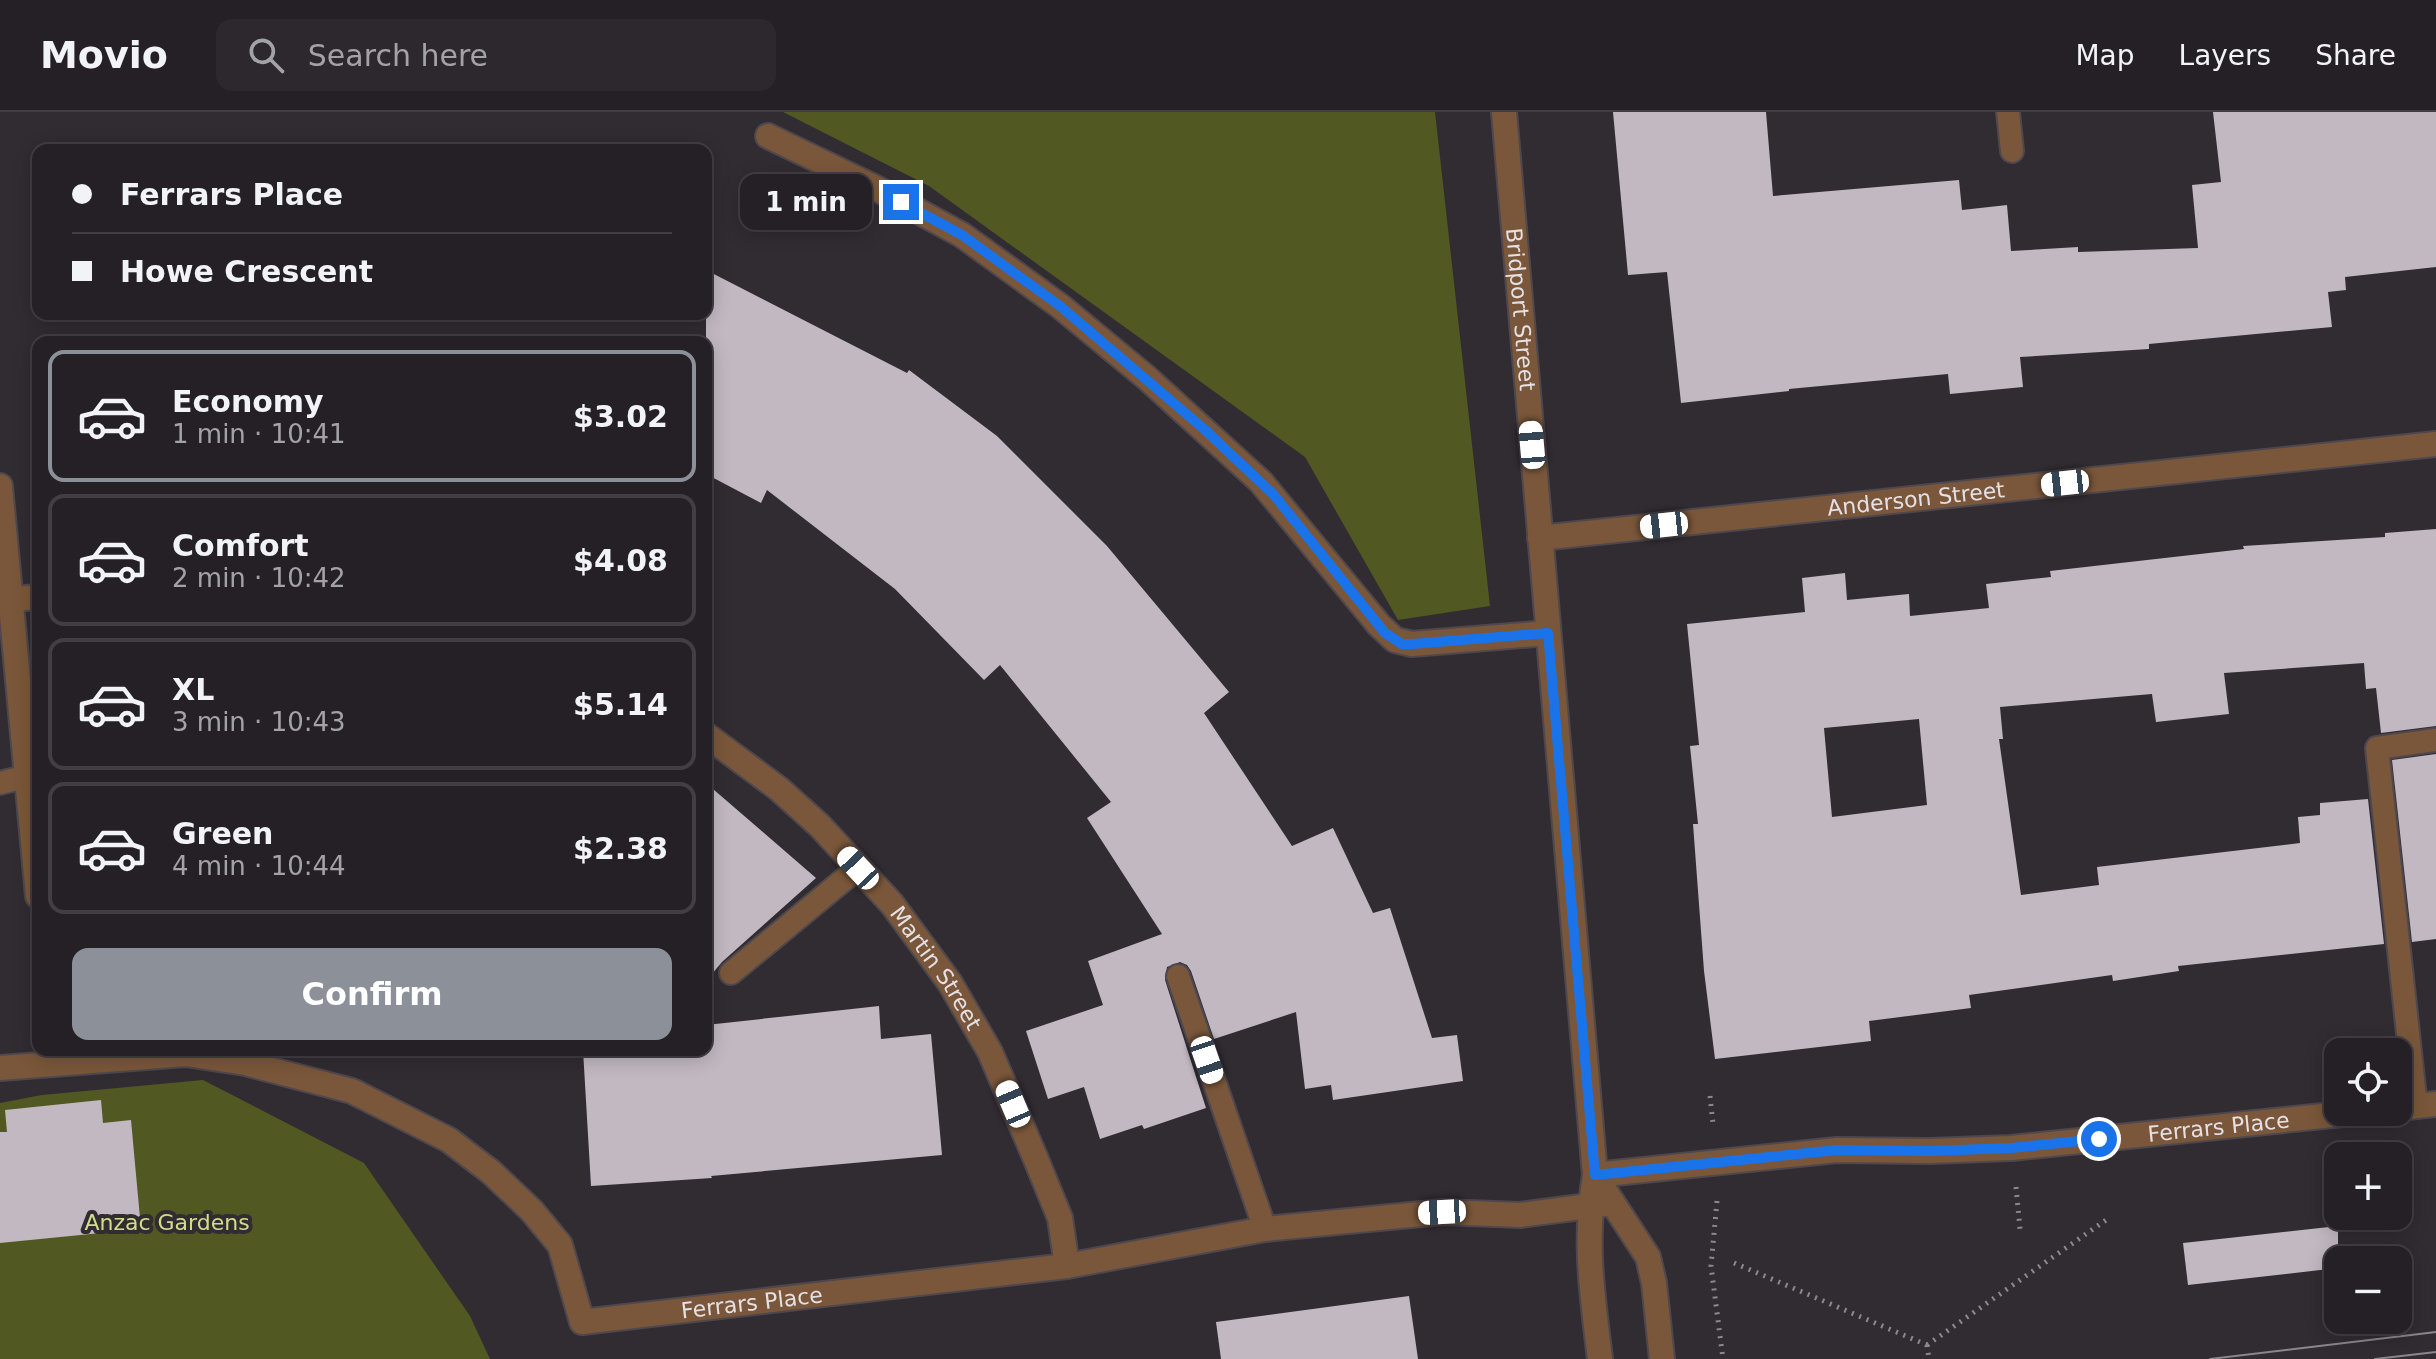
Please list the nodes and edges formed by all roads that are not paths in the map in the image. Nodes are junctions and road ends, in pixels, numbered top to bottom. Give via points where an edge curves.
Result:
1 (1504, 112) edge
2 (2008, 112) edge
3 (768, 136) dead end
4 (2012, 151) dead end
5 (2436, 444) edge
6 (0, 486) edge
7 (1540, 538) junction
8 (32, 598) edge
9 (5, 600) edge
10 (1548, 633) junction
11 (712, 739) edge
12 (2436, 740) edge
13 (28, 776) junction
14 (0, 783) edge
15 (32, 824) edge
16 (858, 868) junction
17 (731, 973) dead end
18 (1178, 976) dead end
19 (51, 1056) edge
20 (199, 1056) edge
21 (0, 1068) edge
22 (2417, 1106) edge
23 (2324, 1116) edge
24 (1595, 1175) junction
25 (1601, 1204) junction
26 (1265, 1229) junction
27 (1067, 1266) junction
28 (1600, 1359) edge
29 (1662, 1359) edge

1 - 7 street, Bridport Street
2 - 4 lane
3 - 10 street via 962,235 1060,306 1261,482 1395,640 1412,644
5 - 7 street, Anderson Street
6 - 9 street
7 - 10 street, Bridport Street
8 - 9 street
9 - 13 street
10 - 24 street, Bridport Street
11 - 16 street, Martin Street via 779,789
12 - 22 lane via 2377,748
13 - 14 lane
13 - 15 street
16 - 17 lane
16 - 27 street, Martin Street via 923,945 990,1052 1060,1218
18 - 26 lane
19 - 21 street, Ferrars Place
20 - 27 street, Ferrars Place via 352,1091 449,1140 491,1172 560,1245 582,1322
23 - 24 street, Ferrars Place via 2011,1148 1837,1150
24 - 25 street, Bridport Street
25 - 26 street, Ferrars Place via 1520,1215 1426,1212
25 - 28 street, Bridport Street via 1588,1258
25 - 29 street via 1648,1257
26 - 27 street, Ferrars Place

